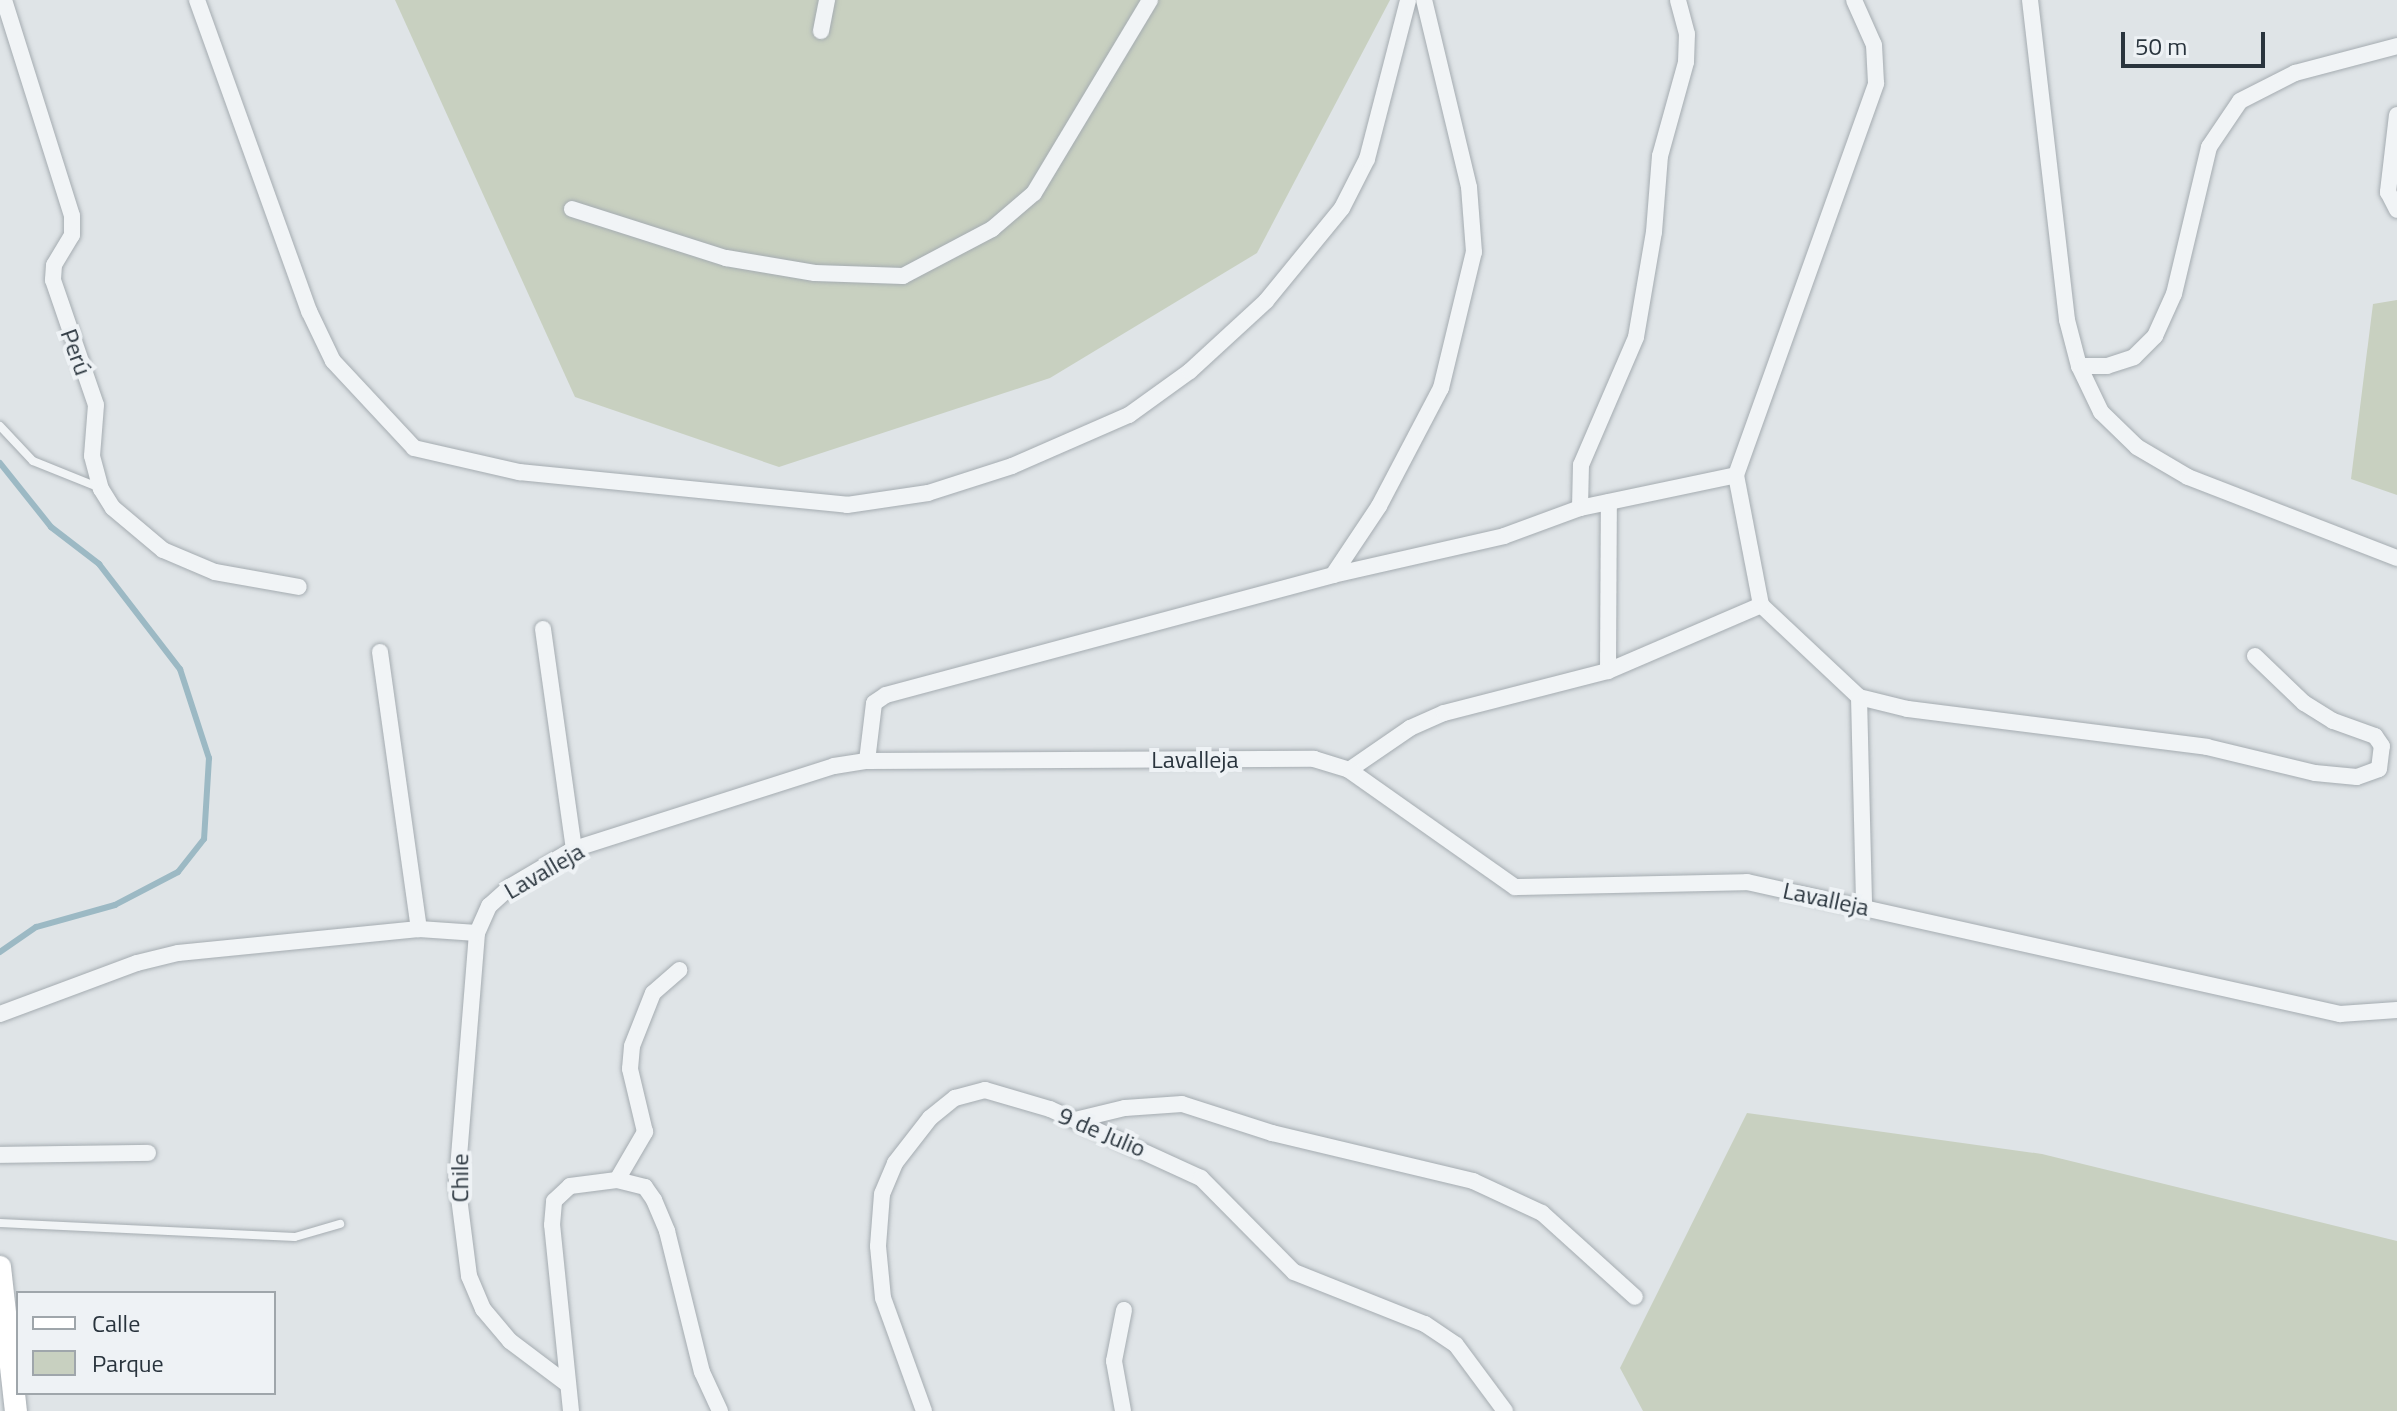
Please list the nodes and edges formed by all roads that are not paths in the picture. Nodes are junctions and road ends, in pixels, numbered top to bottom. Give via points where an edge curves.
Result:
1 (4, 0) edge
2 (197, 0) edge
3 (827, 0) edge
4 (1150, 0) edge
5 (1408, 0) edge
6 (1424, 0) edge
7 (1678, 0) edge
8 (1854, 0) edge
9 (2030, 0) edge
10 (821, 31) dead end
11 (2397, 46) edge
12 (2397, 115) edge
13 (572, 209) dead end
14 (2397, 210) edge
15 (2079, 366) junction
16 (0, 426) edge
17 (1736, 475) junction
18 (101, 489) junction
19 (1609, 502) junction
20 (1580, 508) junction
21 (2397, 558) edge
22 (1333, 575) junction
23 (299, 587) dead end
24 (1761, 605) junction
25 (543, 629) dead end
26 (380, 652) dead end
27 (2255, 656) dead end
28 (1608, 671) junction
29 (1859, 697) junction
30 (867, 761) junction
31 (1349, 770) junction
32 (574, 849) junction
33 (1864, 906) junction
34 (419, 929) junction
35 (477, 933) junction
36 (679, 970) dead end
37 (2397, 1010) edge
38 (0, 1014) edge
39 (1075, 1120) junction
40 (148, 1153) dead end
41 (0, 1155) edge
42 (617, 1180) junction
43 (0, 1223) edge
44 (340, 1224) dead end
45 (0, 1267) edge
46 (1635, 1297) dead end
47 (1124, 1310) dead end
48 (566, 1383) junction
49 (16, 1411) edge
50 (571, 1411) edge
51 (720, 1411) edge
52 (924, 1411) edge
53 (1123, 1411) edge
54 (1505, 1411) edge

1 - 18 street, Perú via 72,216 72,235 54,265 53,280 96,405 92,456
2 - 5 street via 273,217 333,361 414,448 519,472 847,505 928,493 1012,466 1129,415 1190,371 1266,301 1342,208 1367,159
3 - 10 street
4 - 13 street via 1034,193 992,229 903,276 815,273 726,258
6 - 22 street via 1469,187 1474,252 1441,388 1379,506
7 - 20 street via 1687,34 1686,62 1660,156 1654,232 1636,337 1581,465
8 - 17 street via 1874,45 1876,83
9 - 15 street via 2067,320
11 - 15 street via 2295,73 2240,101 2209,147 2174,294 2155,336 2134,357 2107,366
12 - 14 street via 2388,192
15 - 21 street via 2101,412 2137,447 2188,477
16 - 18 lane via 33,461
17 - 19 street
17 - 24 street
18 - 23 street, Perú via 113,508 163,550 215,572
19 - 20 street
19 - 28 street
20 - 22 street via 1504,536
22 - 30 street via 886,695 874,703
24 - 28 street
24 - 29 street
25 - 32 street
26 - 34 street
27 - 29 street via 2304,703 2333,721 2375,736 2382,746 2379,769 2357,777 2315,773 2207,747 1908,709
28 - 31 street via 1444,713 1410,728
29 - 33 street
30 - 31 street, Lavalleja via 1314,759
30 - 32 street, Lavalleja via 834,766
31 - 33 street, Lavalleja via 1515,887 1716,880
32 - 35 street, Lavalleja via 511,886 489,906
33 - 37 street, Lavalleja via 2340,1014
34 - 35 street
34 - 38 street via 178,953
35 - 48 street, Chile via 457,1182 469,1276 483,1309 510,1341
36 - 42 street via 653,993 635,1033 630,1069 645,1132
39 - 46 street via 1125,1108 1182,1104 1272,1133 1473,1181 1542,1213
39 - 52 street, 9 de Julio via 985,1090 955,1098 930,1118 895,1163 882,1194 879,1274 895,1336
39 - 54 street, 9 de Julio via 1201,1178 1294,1272 1425,1324 1456,1345
40 - 41 street
42 - 48 street via 570,1186 554,1201
42 - 51 street via 645,1187 654,1200 667,1231 702,1372
43 - 44 lane via 295,1237
45 - 49 main road
47 - 53 street via 1114,1361
48 - 50 street

